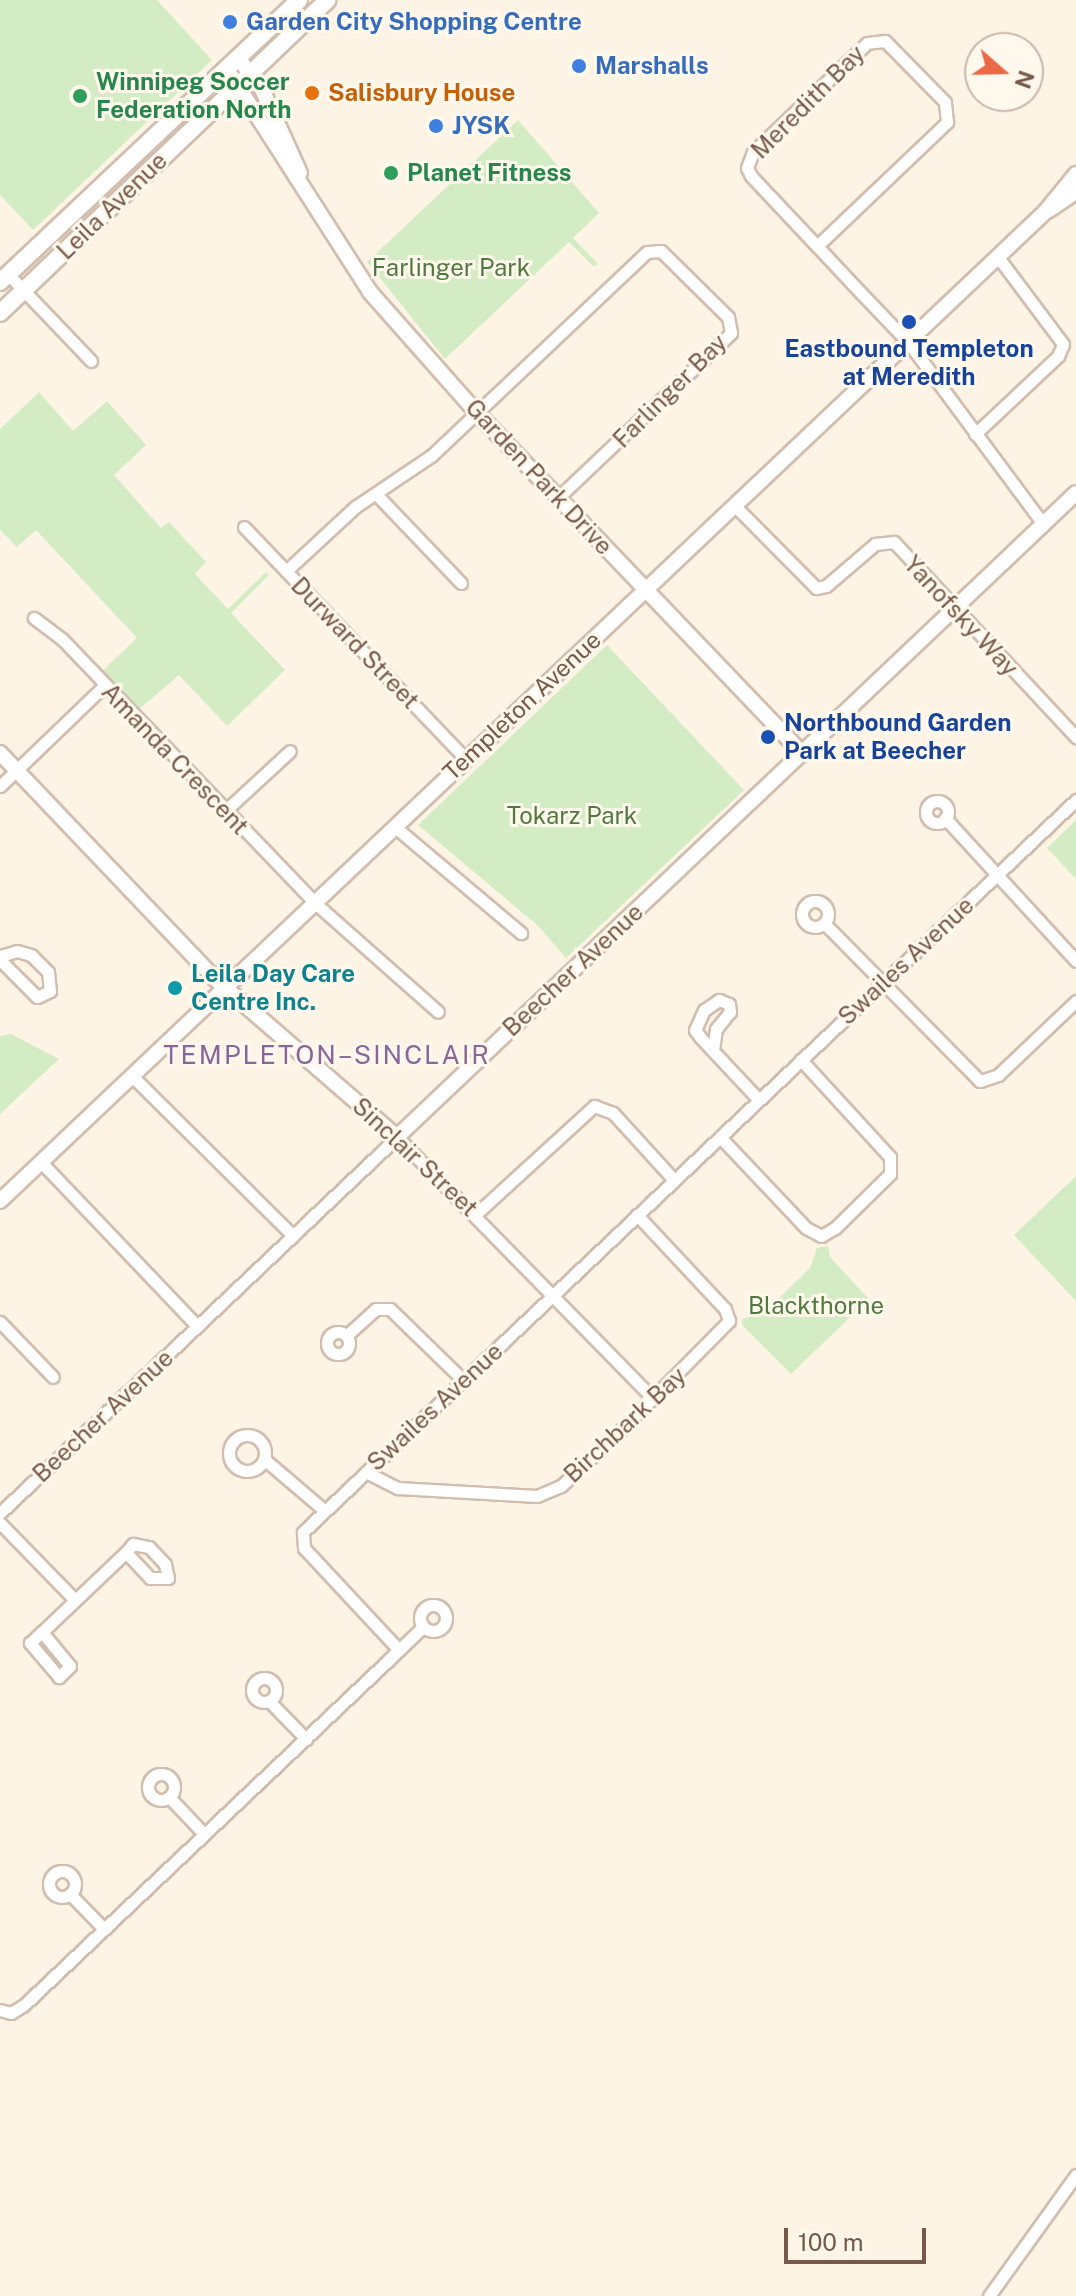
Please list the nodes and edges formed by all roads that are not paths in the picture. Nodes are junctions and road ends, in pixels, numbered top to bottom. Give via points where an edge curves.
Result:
1 (299, 0) edge
2 (328, 0) edge
3 (232, 64) junction
4 (245, 78) junction
5 (1076, 174) edge
6 (1076, 192) edge
7 (1045, 212) junction
8 (817, 246) junction
9 (998, 257) junction
10 (4, 278) edge
11 (24, 291) junction
12 (0, 313) edge
13 (908, 342) junction
14 (91, 361) dead end
15 (477, 413) junction
16 (975, 434) junction
17 (1076, 493) edge
18 (376, 494) junction
19 (558, 498) junction
20 (734, 505) junction
21 (1043, 524) junction
22 (244, 527) dead end
23 (286, 571) junction
24 (461, 583) dead end
25 (645, 590) junction
26 (954, 609) junction
27 (34, 618) dead end
28 (104, 686) junction
29 (1076, 737) edge
30 (290, 751) dead end
31 (0, 753) edge
32 (802, 753) junction
33 (466, 759) junction
34 (16, 770) junction
35 (0, 786) edge
36 (1076, 800) edge
37 (225, 811) junction
38 (945, 818) dead end
39 (395, 827) junction
40 (996, 876) junction
41 (315, 903) junction
42 (824, 923) dead end
43 (521, 933) dead end
44 (0, 958) edge
45 (1076, 961) edge
46 (883, 983) junction
47 (224, 988) junction
48 (1076, 1001) edge
49 (438, 1012) dead end
50 (713, 1050) dead end
51 (801, 1060) junction
52 (132, 1076) junction
53 (759, 1100) junction
54 (397, 1137) junction
55 (720, 1137) junction
56 (41, 1162) junction
57 (674, 1180) junction
58 (0, 1201) edge
59 (477, 1213) junction
60 (637, 1215) junction
61 (293, 1236) junction
62 (553, 1294) junction
63 (0, 1322) edge
64 (197, 1326) junction
65 (347, 1335) dead end
66 (53, 1377) dead end
67 (463, 1380) junction
68 (654, 1399) junction
69 (264, 1459) dead end
70 (366, 1472) junction
71 (325, 1511) junction
72 (0, 1513) edge
73 (0, 1523) edge
74 (126, 1552) dead end
75 (75, 1600) junction
76 (423, 1627) dead end
77 (42, 1632) dead end
78 (399, 1650) junction
79 (270, 1702) dead end
80 (306, 1739) junction
81 (169, 1797) dead end
82 (203, 1833) junction
83 (70, 1894) dead end
84 (104, 1929) junction
85 (0, 2010) edge
86 (1076, 2175) edge
87 (989, 2296) edge

1 - 3 main road, Leila Avenue
2 - 4 main road, Leila Avenue
3 - 4 street, Garden Park Drive
3 - 10 main road, Leila Avenue
4 - 11 main road, Leila Avenue
4 - 15 street, Garden Park Drive via 295,153 302,181 370,292
5 - 7 street, Templeton Avenue
6 - 7 street, Templeton Avenue
7 - 9 street, Templeton Avenue
8 - 8 street, Meredith Bay via 947,122 945,102 885,41 867,43 749,158 751,176
8 - 13 street, Meredith Bay
9 - 13 street, Templeton Avenue
9 - 16 street via 1063,344 1058,356
10 - 11 street
11 - 12 main road, Leila Avenue
11 - 14 street
13 - 16 street, Meredith Bay
13 - 20 street, Templeton Avenue
15 - 18 street, Farlinger Bay via 431,456
15 - 19 street, Garden Park Drive
15 - 19 street, Farlinger Bay via 647,252 668,254 728,317 728,339
16 - 21 street, Meredith Bay
17 - 21 street, Beecher Avenue
18 - 23 street, Farlinger Bay
18 - 24 street
19 - 25 street, Garden Park Drive
20 - 25 street, Templeton Avenue
20 - 26 street, Yanofsky Way via 808,584 826,586 885,540 894,542
21 - 26 street, Beecher Avenue
22 - 23 street, Durward Street
23 - 33 street, Durward Street
25 - 32 street, Garden Park Drive
25 - 33 street, Templeton Avenue
26 - 29 street, Yanofsky Way
26 - 32 street, Beecher Avenue
27 - 28 street, Amanda Crescent via 62,639
28 - 34 street
28 - 37 street, Amanda Crescent
30 - 37 street
31 - 34 street, Sinclair Street
32 - 54 street, Beecher Avenue
33 - 39 street, Templeton Avenue
34 - 35 street
34 - 47 street, Sinclair Street
36 - 40 street, Swailes Avenue
37 - 41 street, Amanda Crescent
38 - 40 street
39 - 41 street, Templeton Avenue
39 - 43 street
40 - 45 street
40 - 46 street, Swailes Avenue
41 - 47 street, Templeton Avenue
41 - 49 street, Amanda Crescent
42 - 46 street
44 - 44 street via 17,951 31,955 48,972 50,991 37,997
46 - 48 street via 980,1081 998,1075
46 - 51 street, Swailes Avenue
47 - 52 street, Templeton Avenue
47 - 54 street, Sinclair Street
50 - 53 street
51 - 53 street, Swailes Avenue
51 - 55 street via 890,1157 890,1174 835,1228 821,1236 806,1228
52 - 56 street, Templeton Avenue
52 - 61 street
53 - 55 street, Swailes Avenue
54 - 59 street, Sinclair Street
54 - 61 street, Beecher Avenue
55 - 57 street, Swailes Avenue
56 - 58 street, Templeton Avenue
56 - 64 street
57 - 59 street via 613,1113 594,1106
57 - 60 street, Swailes Avenue
59 - 62 street, Sinclair Street
60 - 62 street, Swailes Avenue
60 - 68 street, Birchbark Bay via 725,1309 729,1321
61 - 64 street, Beecher Avenue
62 - 67 street, Swailes Avenue
62 - 68 street, Sinclair Street
63 - 66 street
64 - 72 street, Beecher Avenue
65 - 67 street via 376,1309 390,1309
67 - 70 street, Swailes Avenue
68 - 70 street, Birchbark Bay via 561,1486 537,1496 398,1488
69 - 71 street
70 - 71 street, Swailes Avenue
71 - 78 street, Swailes Avenue via 303,1532 301,1542
73 - 75 street
74 - 75 street
75 - 77 street
76 - 78 street
78 - 80 street
79 - 80 street
80 - 82 street
81 - 82 street
82 - 84 street
83 - 84 street
84 - 85 street via 24,2005 11,2013
86 - 87 street

